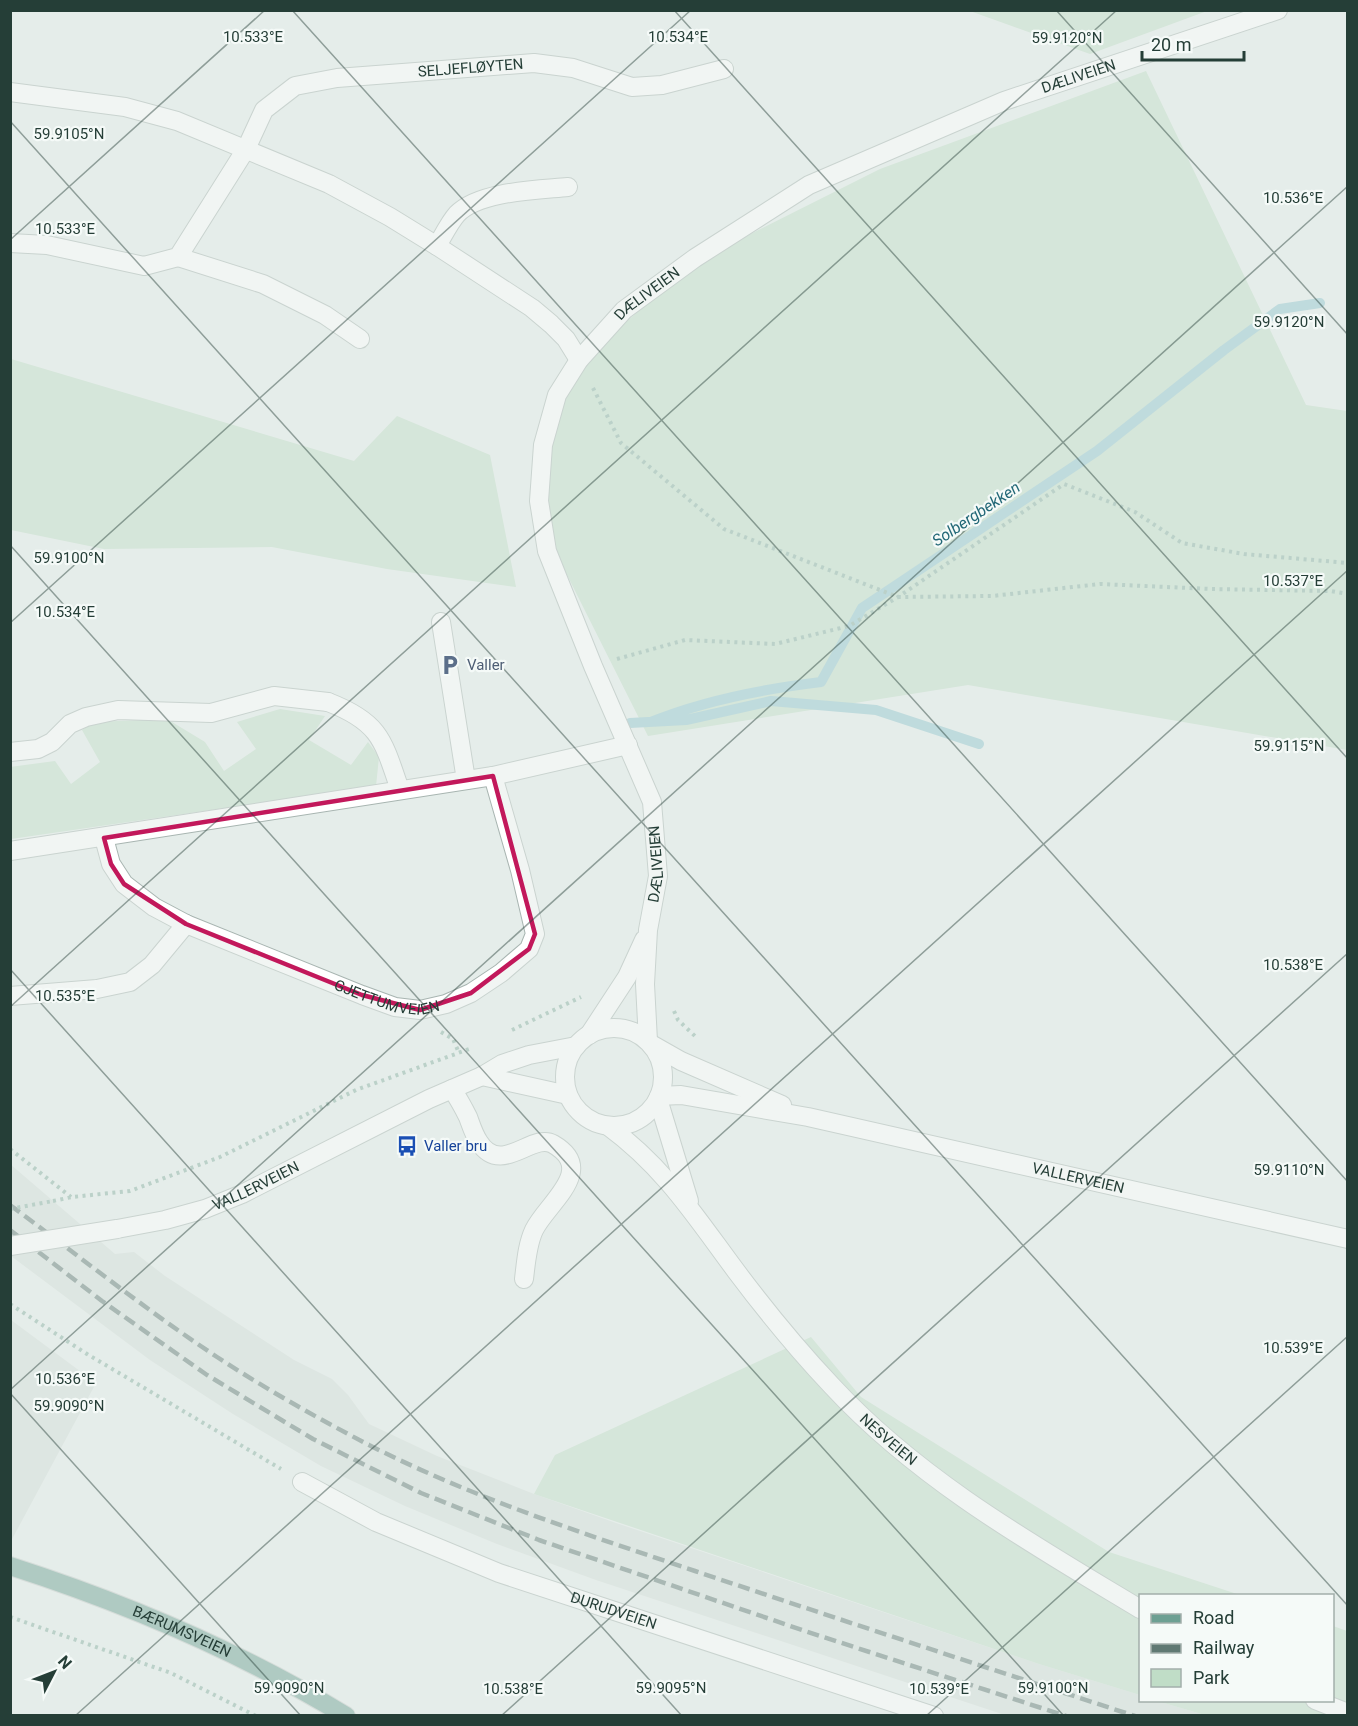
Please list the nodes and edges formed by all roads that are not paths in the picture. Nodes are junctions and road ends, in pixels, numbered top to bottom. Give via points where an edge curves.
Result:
1 (1278, 10) edge
2 (724, 69) dead end
3 (10, 92) edge
4 (246, 149) junction
5 (568, 187) dead end
6 (10, 243) edge
7 (437, 246) junction
8 (178, 257) junction
9 (360, 339) dead end
10 (579, 360) junction
11 (441, 622) dead end
12 (628, 745) junction
13 (10, 752) edge
14 (493, 776) junction
15 (466, 780) junction
16 (400, 790) junction
17 (104, 838) junction
18 (10, 851) edge
19 (186, 924) junction
20 (648, 930) junction
21 (10, 996) edge
22 (583, 1040) junction
23 (650, 1043) junction
24 (482, 1076) junction
25 (452, 1089) junction
26 (568, 1095) junction
27 (659, 1098) junction
28 (808, 1117) junction
29 (608, 1126) junction
30 (691, 1208) junction
31 (1347, 1239) edge
32 (10, 1246) edge
33 (524, 1279) dead end
34 (302, 1482) road end
35 (10, 1566) edge
36 (1139, 1608) edge
37 (1318, 1702) edge
38 (1347, 1713) edge
39 (346, 1716) edge
40 (934, 1716) edge

1 - 10 street, DÆLIVEIEN via 1004,101 809,185 695,258 624,310
2 - 4 street, SELJEFLØYTEN via 662,85 632,87 573,68 534,63 337,78 295,87 264,110
3 - 4 street via 125,107 177,121
4 - 7 street via 329,184
4 - 8 street, SELJEFLØYTEN
5 - 7 street via 530,190 471,204 455,216
6 - 8 street via 47,245 144,266
7 - 10 street via 545,318 566,339
8 - 9 street via 263,284 325,315
10 - 12 street, DÆLIVEIEN via 557,394 543,446 539,501 547,551
11 - 15 street
12 - 14 street
12 - 20 street, DÆLIVEIEN via 652,802 658,876
13 - 16 street via 38,749 52,742 70,724 118,710 211,713 274,696 328,702 367,721 385,746
14 - 15 street
14 - 19 street, GJETTUMVEIEN via 535,934 529,949 471,993 420,1010 395,1007
15 - 16 street
16 - 17 street
17 - 18 street
17 - 19 street, GJETTUMVEIEN via 111,864 124,884 154,907
19 - 21 street via 152,965 130,982 97,989
20 - 22 street, DÆLIVEIEN via 627,977
20 - 23 street, DÆLIVEIEN via 645,984
22 - 23 street via 609,1028 630,1030
22 - 24 street, VALLERVEIEN via 502,1064
22 - 26 street via 568,1061
23 - 27 street via 664,1078
23 - 28 street, VALLERVEIEN
24 - 25 street, VALLERVEIEN
24 - 26 street
25 - 32 street, VALLERVEIEN, bridge via 205,1209 117,1229
25 - 33 street via 480,1144 494,1155 511,1155 549,1142 570,1158 568,1185 534,1230
26 - 29 street via 577,1110
27 - 28 street, VALLERVEIEN via 681,1095
27 - 29 street via 646,1115 628,1124
27 - 30 street, NESVEIEN
28 - 31 street, VALLERVEIEN
29 - 30 street, NESVEIEN via 635,1145
30 - 36 street, NESVEIEN via 787,1336 890,1441 963,1500
34 - 40 street, DURUDVEIEN via 376,1522 499,1573
35 - 39 main road, BÆRUMSVEIEN via 78,1588 229,1651
37 - 38 street

